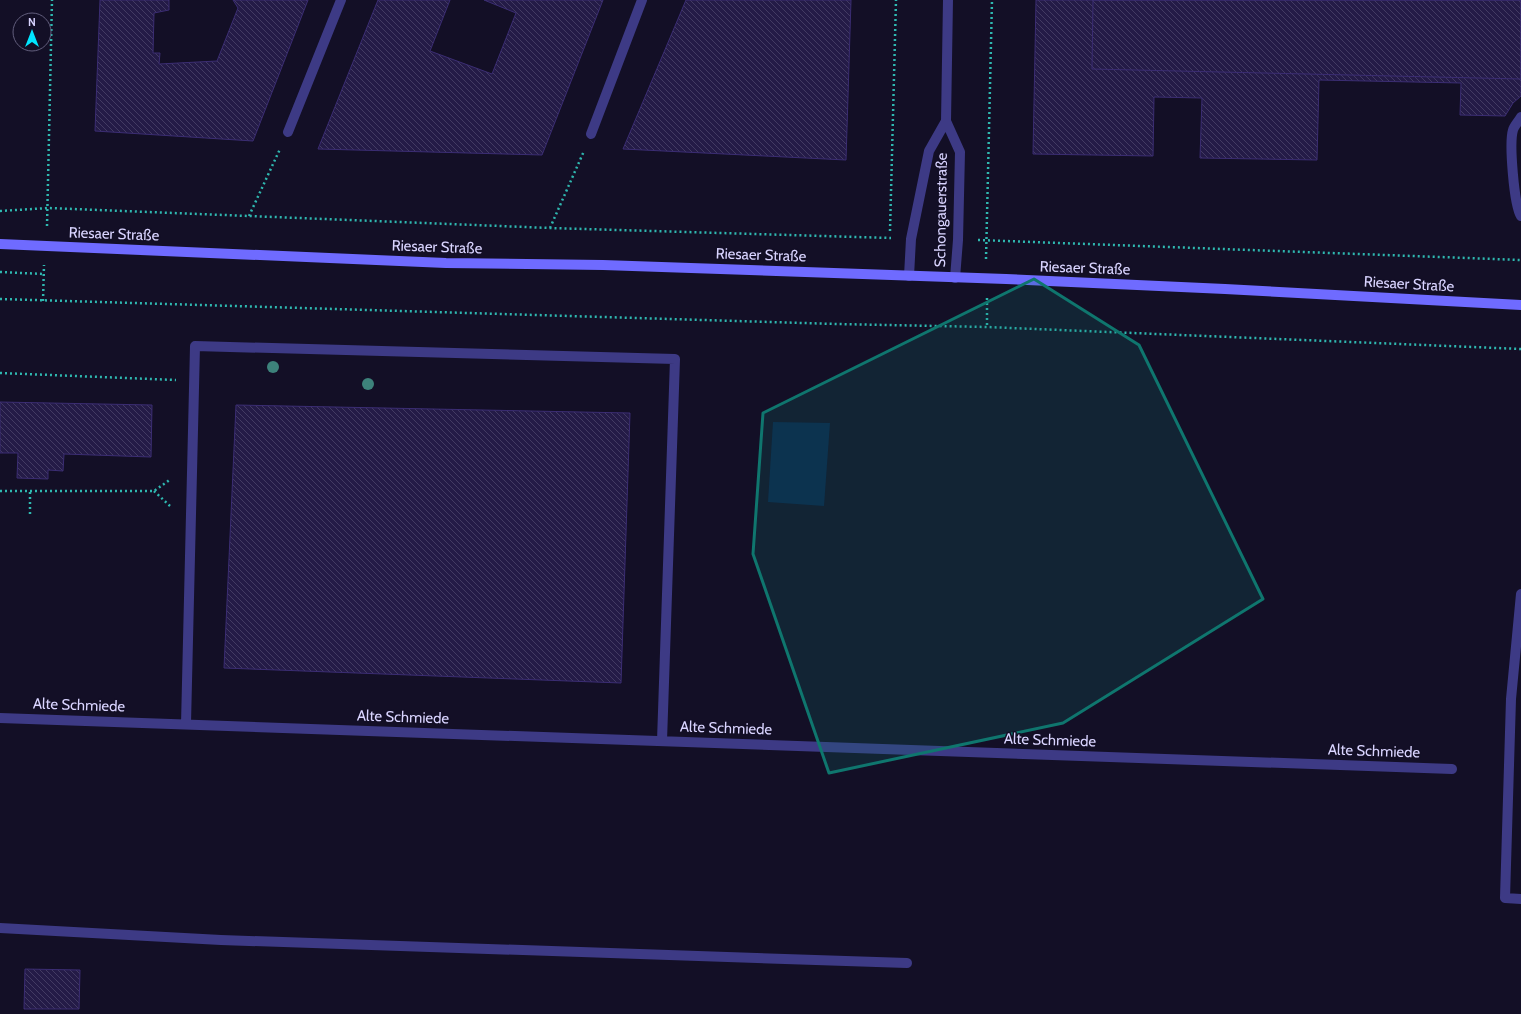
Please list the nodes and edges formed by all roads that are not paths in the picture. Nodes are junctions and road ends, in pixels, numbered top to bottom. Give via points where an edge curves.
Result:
1 (341, 0) edge
2 (642, 0) edge
3 (948, 0) edge
4 (1521, 117) edge
5 (946, 120) junction
6 (288, 132) road end
7 (591, 134) road end
8 (1518, 196) edge
9 (1521, 216) edge
10 (0, 244) edge
11 (909, 276) junction
12 (955, 278) junction
13 (1521, 305) edge
14 (1521, 594) edge
15 (0, 718) edge
16 (186, 724) junction
17 (662, 741) junction
18 (1452, 769) dead end
19 (1521, 899) edge
20 (0, 928) edge
21 (907, 963) dead end

1 - 6 street
2 - 7 street
3 - 5 street, Schongauerstraße
4 - 8 street via 1513,130
5 - 11 street, Schongauerstraße via 929,151 911,239
5 - 12 street, Schongauerstraße via 960,152
8 - 9 street
10 - 11 main road, Riesaer Straße via 446,264 603,265
11 - 12 main road, Riesaer Straße
12 - 13 main road, Riesaer Straße
14 - 19 street via 1511,699 1506,898
15 - 16 street, Alte Schmiede
16 - 17 street, Alte Schmiede
16 - 17 street via 195,346 675,359
17 - 18 street, Alte Schmiede
20 - 21 street via 221,940

